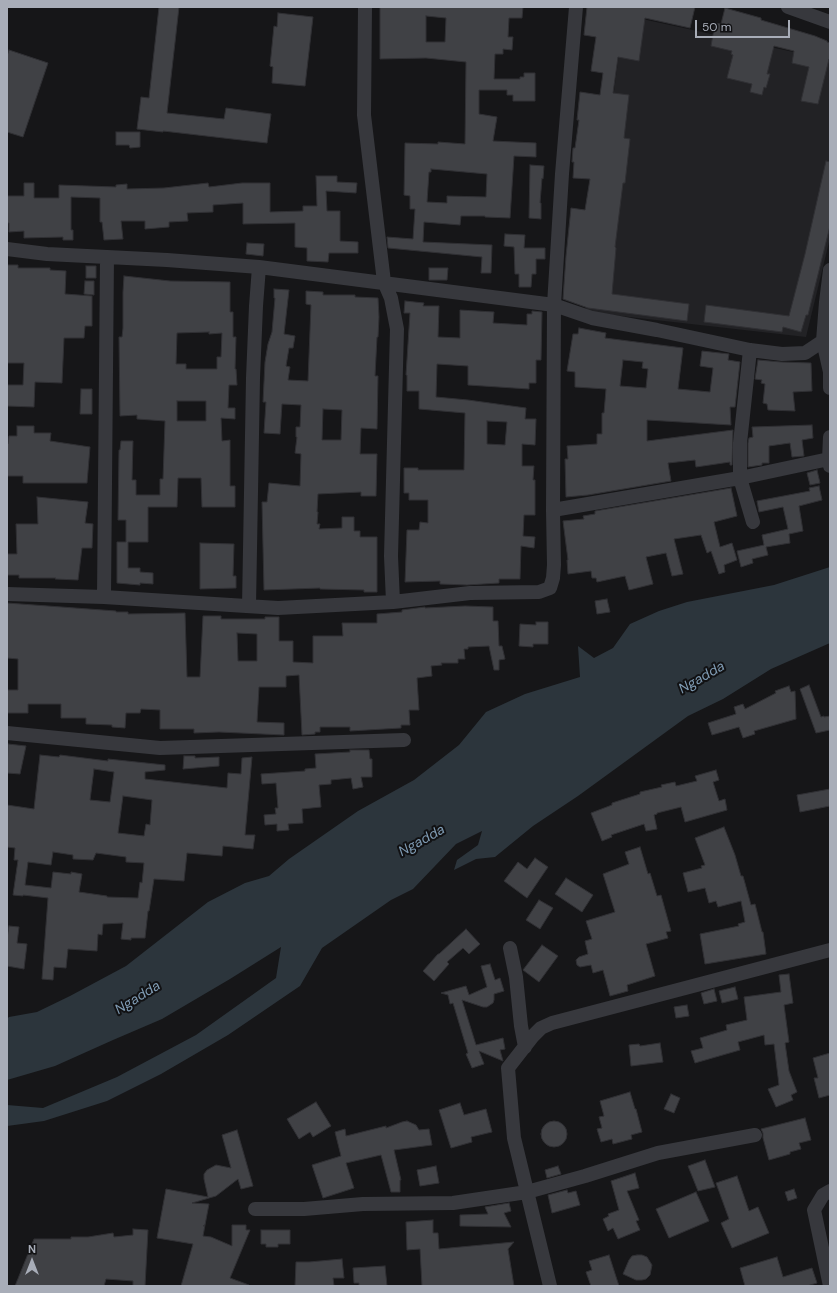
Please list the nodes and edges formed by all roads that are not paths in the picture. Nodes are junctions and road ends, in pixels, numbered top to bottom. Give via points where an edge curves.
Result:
1 (366, 7) edge
2 (576, 7) edge
3 (788, 7) edge
4 (830, 22) edge
5 (7, 249) edge
6 (107, 257) junction
7 (259, 267) junction
8 (830, 270) edge
9 (384, 282) junction
10 (554, 305) junction
11 (826, 341) edge
12 (750, 350) junction
13 (830, 388) edge
14 (830, 436) edge
15 (829, 462) edge
16 (740, 478) junction
17 (553, 510) junction
18 (753, 522) dead end
19 (7, 594) edge
20 (104, 597) junction
21 (393, 602) junction
22 (249, 606) junction
23 (7, 733) edge
24 (404, 740) dead end
25 (510, 948) dead end
26 (830, 950) edge
27 (525, 1047) junction
28 (755, 1135) dead end
29 (830, 1191) edge
30 (527, 1192) junction
31 (255, 1209) dead end
32 (550, 1286) edge
33 (830, 1286) edge

1 - 9 street via 364,114
2 - 10 street
3 - 4 street
5 - 6 street
6 - 7 street
6 - 20 street
7 - 9 street
7 - 22 street via 253,378
8 - 11 street via 826,302
9 - 10 street
9 - 21 street via 391,298 396,329 391,556
10 - 12 street via 592,318
10 - 17 street
11 - 12 street via 805,353 782,354
11 - 13 street
12 - 16 street via 740,443
14 - 15 street
15 - 16 street
16 - 17 street
16 - 18 street
17 - 21 street via 554,565 550,588 539,592 470,593
19 - 20 street
20 - 22 street
21 - 22 street via 278,608
23 - 24 street via 160,748
25 - 27 street
26 - 27 street via 552,1023 541,1028
27 - 30 street via 508,1068 514,1138
28 - 30 street via 658,1153
29 - 33 street via 823,1195 814,1210
30 - 31 street via 453,1203
30 - 32 street

